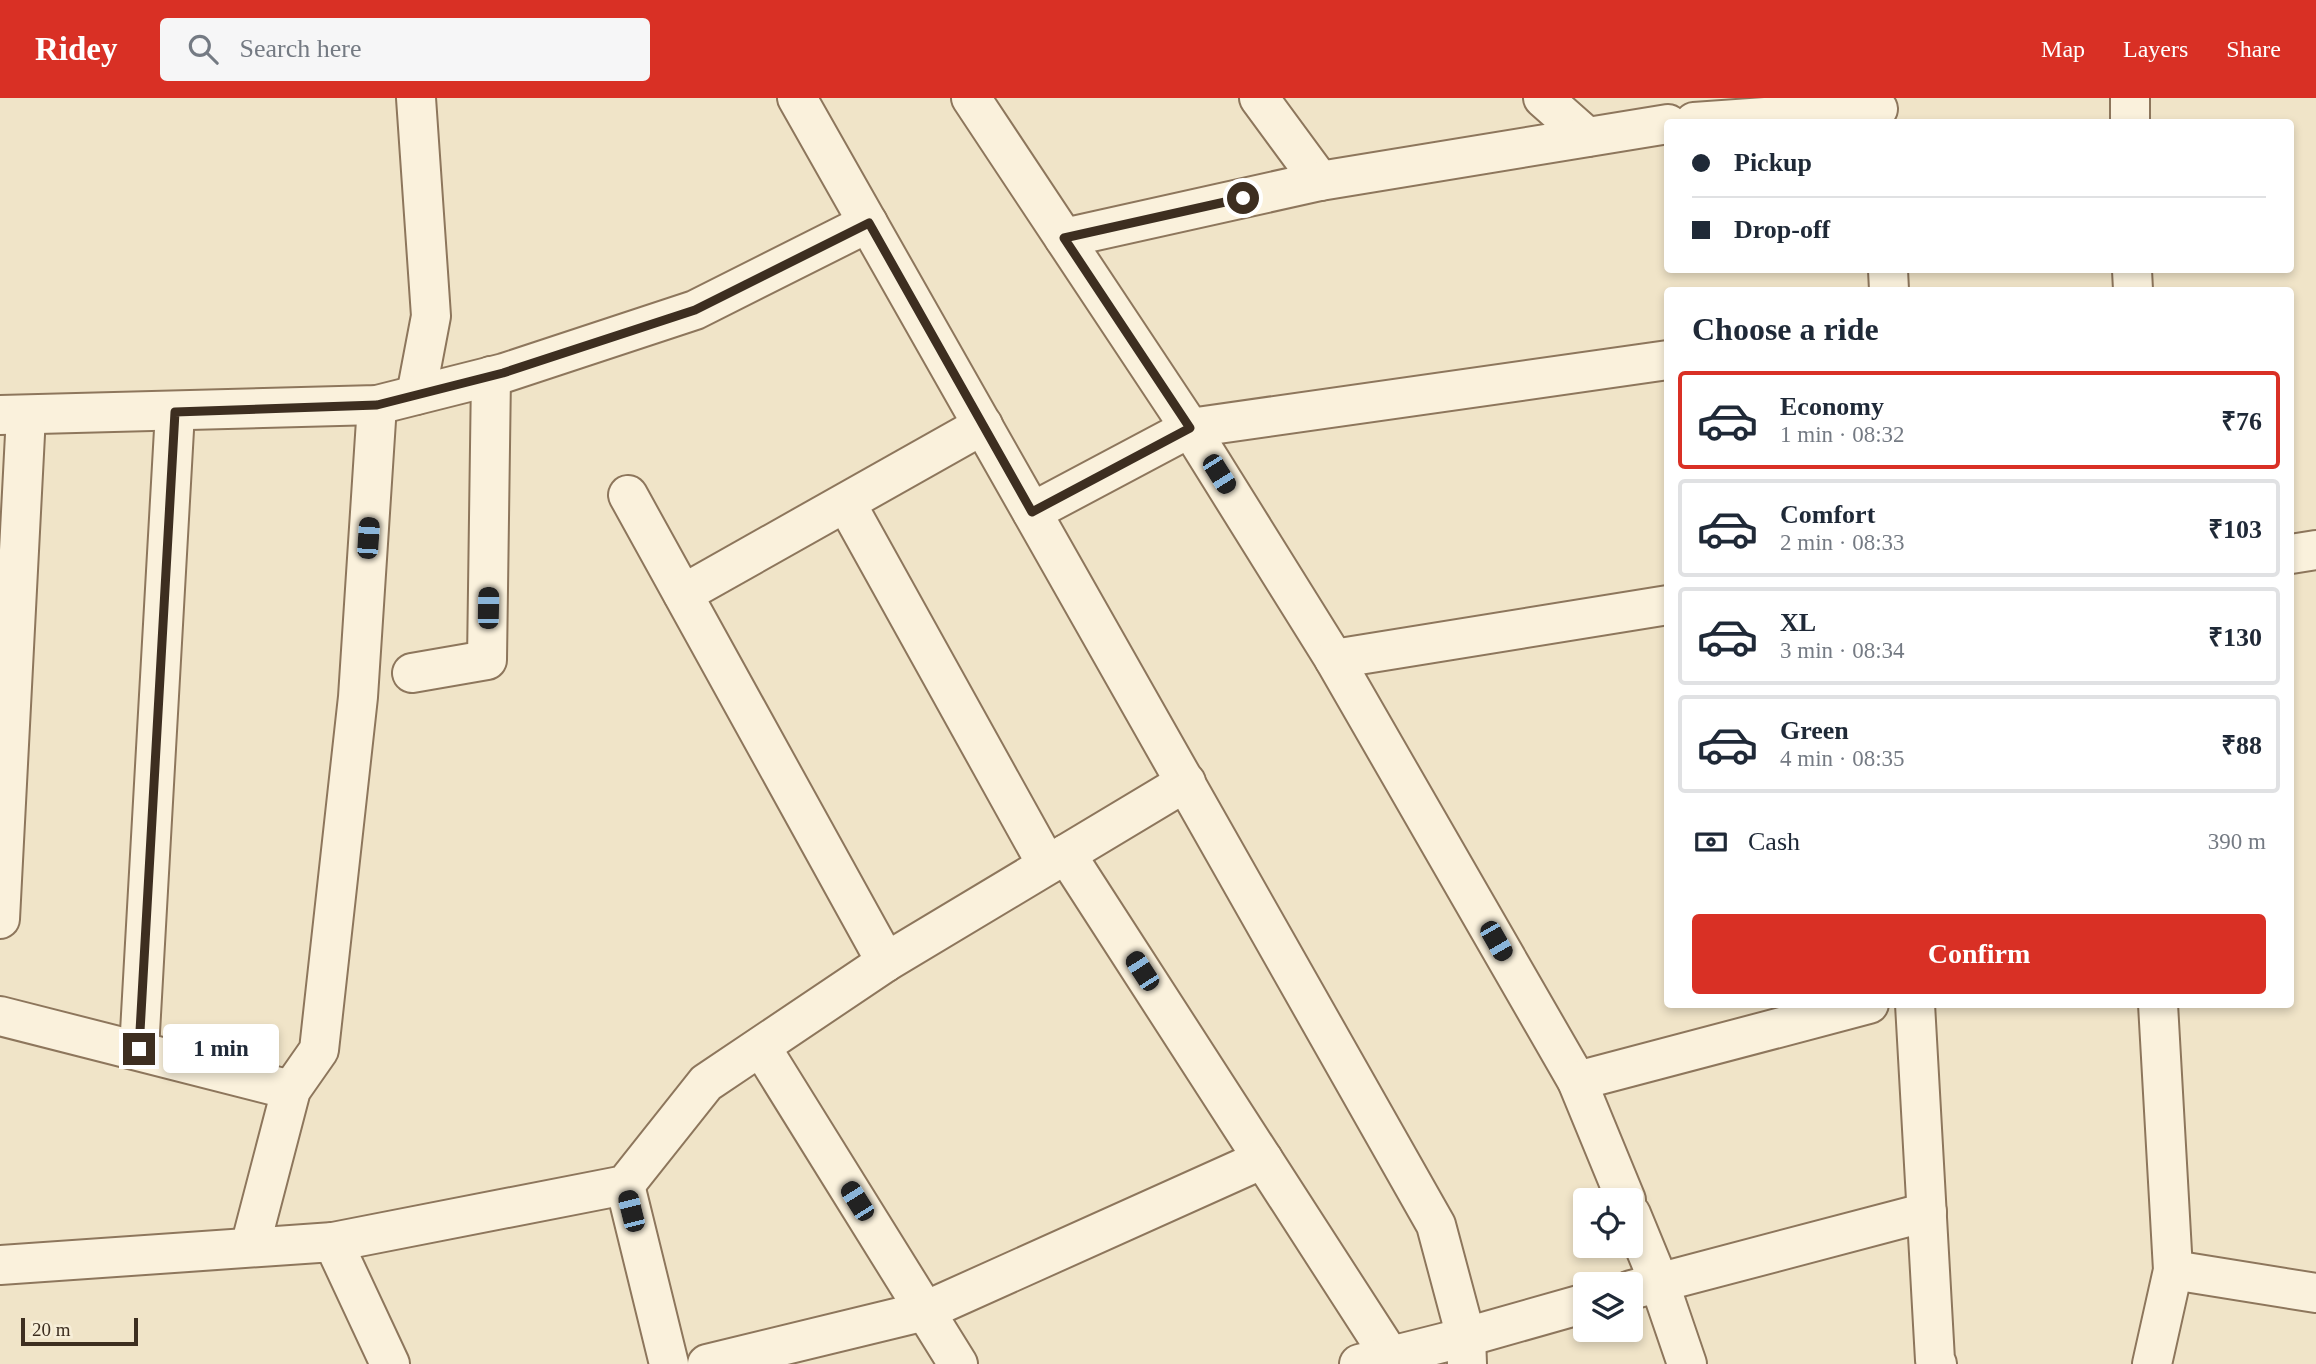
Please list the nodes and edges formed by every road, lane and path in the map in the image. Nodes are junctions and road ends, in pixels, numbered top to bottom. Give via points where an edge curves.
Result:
1 (416, 98) edge
2 (797, 98) edge
3 (971, 98) edge
4 (1259, 98) edge
5 (1543, 98) edge
6 (2130, 98) edge
7 (1878, 110) edge
8 (1672, 117) edge
9 (2130, 119) edge
10 (1587, 137) junction
11 (1320, 181) junction
12 (869, 223) junction
13 (1064, 238) junction
14 (1664, 361) edge
15 (491, 376) junction
16 (416, 395) junction
17 (377, 405) junction
18 (175, 412) junction
19 (13, 415) edge
20 (983, 425) junction
21 (1190, 428) junction
22 (628, 495) dead end
23 (846, 503) junction
24 (1032, 512) junction
25 (2316, 550) edge
26 (2294, 554) edge
27 (683, 594) junction
28 (1664, 606) edge
29 (1334, 659) junction
30 (412, 673) dead end
31 (1186, 782) junction
32 (1057, 859) junction
33 (0, 919) edge
34 (886, 962) junction
35 (1854, 1008) edge
36 (1915, 1008) edge
37 (2158, 1008) edge
38 (0, 1016) edge
39 (761, 1047) junction
40 (139, 1049) junction
41 (1577, 1081) junction
42 (291, 1090) junction
43 (1263, 1158) junction
44 (625, 1185) junction
45 (1621, 1188) edge
46 (1927, 1212) junction
47 (332, 1242) junction
48 (250, 1247) junction
49 (1640, 1258) edge
50 (0, 1265) edge
51 (2173, 1270) junction
52 (1645, 1286) edge
53 (2316, 1293) edge
54 (1573, 1308) edge
55 (925, 1311) junction
56 (1466, 1350) edge
57 (1375, 1360) edge
58 (390, 1364) edge
59 (668, 1364) edge
60 (707, 1364) edge
61 (958, 1364) edge
62 (1687, 1364) edge
63 (1937, 1364) edge
64 (2152, 1364) edge

1 - 16 street via 431,316
2 - 12 street
3 - 13 street
4 - 11 street
5 - 10 street
6 - 9 street
7 - 8 street
8 - 10 street
10 - 11 street
11 - 13 street
12 - 15 street via 695,310
12 - 20 street
13 - 21 street
14 - 21 street
15 - 16 street
15 - 30 street via 487,660
16 - 17 street
17 - 18 street
17 - 42 street via 358,697 318,1049
18 - 19 street
18 - 40 street
19 - 33 street
20 - 23 street
20 - 24 street
21 - 24 street
21 - 29 street
22 - 27 street
23 - 27 street
23 - 32 street
24 - 31 street
25 - 26 street
27 - 34 street
28 - 29 street
29 - 41 street
31 - 32 street
31 - 56 street via 1436,1225
32 - 34 street
32 - 43 street
34 - 39 street
35 - 41 street
36 - 46 street
37 - 51 street
38 - 40 street
39 - 44 street via 706,1083
39 - 55 street
40 - 42 street
41 - 45 street
42 - 48 street
43 - 55 street
43 - 57 street
44 - 47 street
44 - 59 street
46 - 52 street
46 - 63 street
47 - 48 street
47 - 58 street
48 - 50 street
49 - 52 street
51 - 53 street
51 - 64 street
52 - 62 street
54 - 56 street
55 - 60 street
55 - 61 street
56 - 57 street

